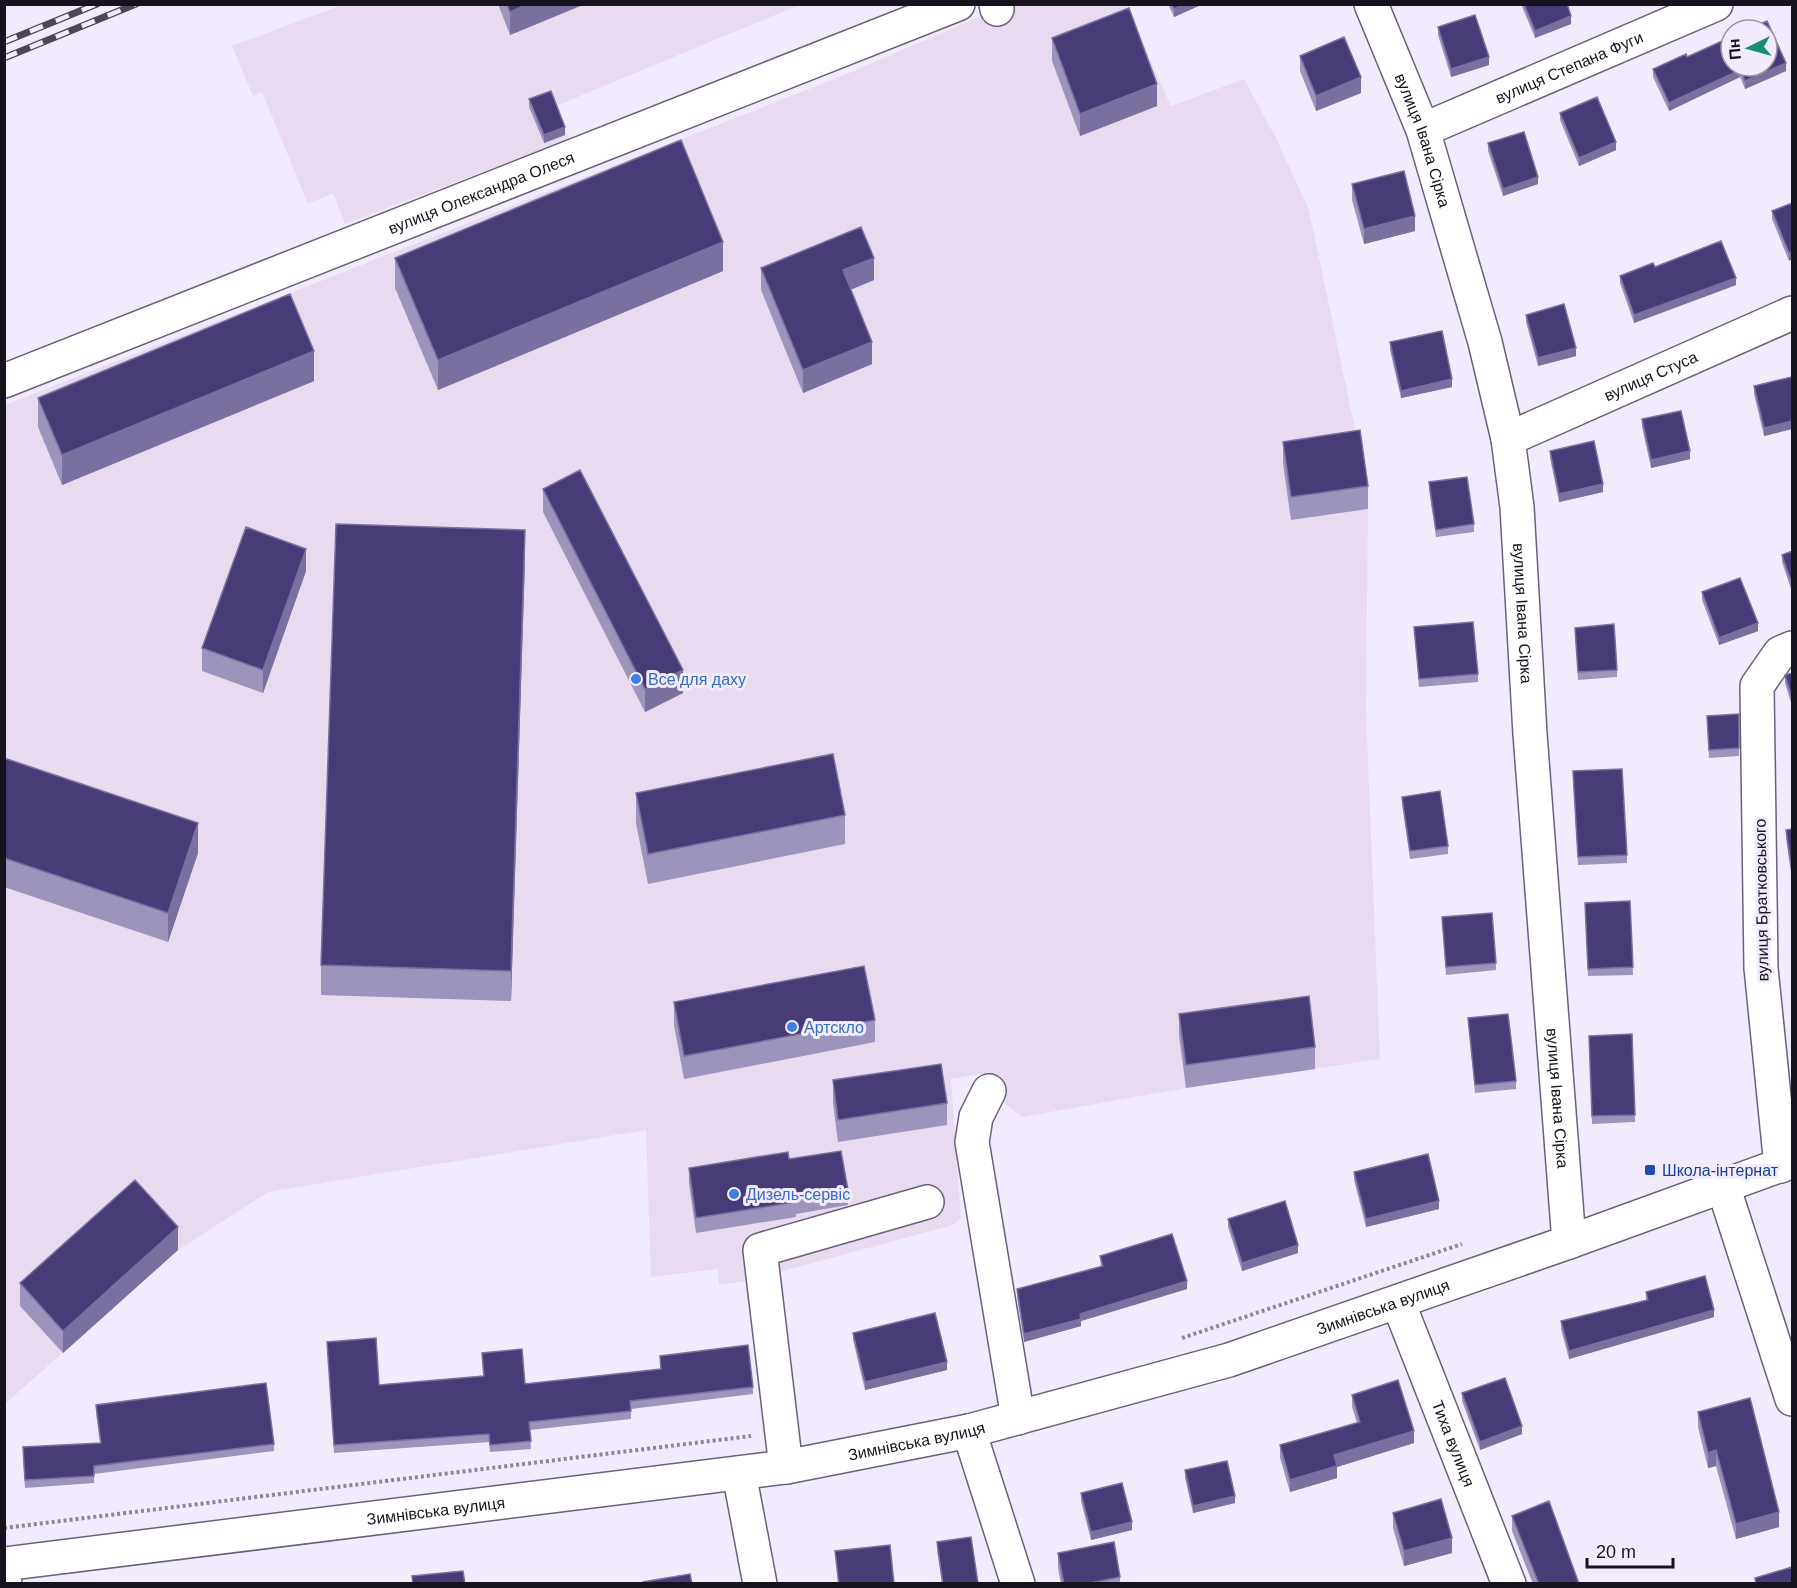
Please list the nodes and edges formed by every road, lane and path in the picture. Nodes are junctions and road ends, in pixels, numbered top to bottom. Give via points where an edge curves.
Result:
1 (958, 4) edge
2 (1371, 4) edge
3 (1716, 4) edge
4 (1423, 130) junction
5 (1792, 313) edge
6 (4, 381) edge
7 (1508, 439) junction
8 (1792, 648) edge
9 (989, 1091) dead end
10 (1786, 1164) edge
11 (1723, 1186) junction
12 (927, 1202) dead end
13 (1569, 1242) junction
14 (1398, 1302) junction
15 (1792, 1399) edge
16 (1018, 1418) junction
17 (969, 1431) junction
18 (786, 1467) junction
19 (739, 1473) junction
20 (4, 1564) edge
21 (760, 1584) edge
22 (1018, 1584) edge
23 (1509, 1584) edge

1 - 6 street, вулиця Олександра Олеся
2 - 4 street, вулиця Івана Сірка
3 - 4 street, вулиця Степана Фуги
4 - 7 street, вулиця Івана Сірка via 1485,342
5 - 7 street, вулиця Стуса
7 - 13 street, вулиця Івана Сірка via 1517,507 1530,734
8 - 10 street, вулиця Братковського via 1780,653 1757,686 1761,968
9 - 16 street via 976,1117 972,1142
10 - 11 street, Зимнівська вулиця
11 - 13 street, Зимнівська вулиця
11 - 15 street
12 - 18 street via 760,1250
13 - 14 street, Зимнівська вулиця
14 - 16 street, Зимнівська вулиця via 1229,1360
14 - 23 street, Тиха вулиця
16 - 17 street, Зимнівська вулиця
17 - 18 street, Зимнівська вулиця
17 - 22 street
18 - 19 street, Зимнівська вулиця
19 - 20 street, Зимнівська вулиця
19 - 21 street

